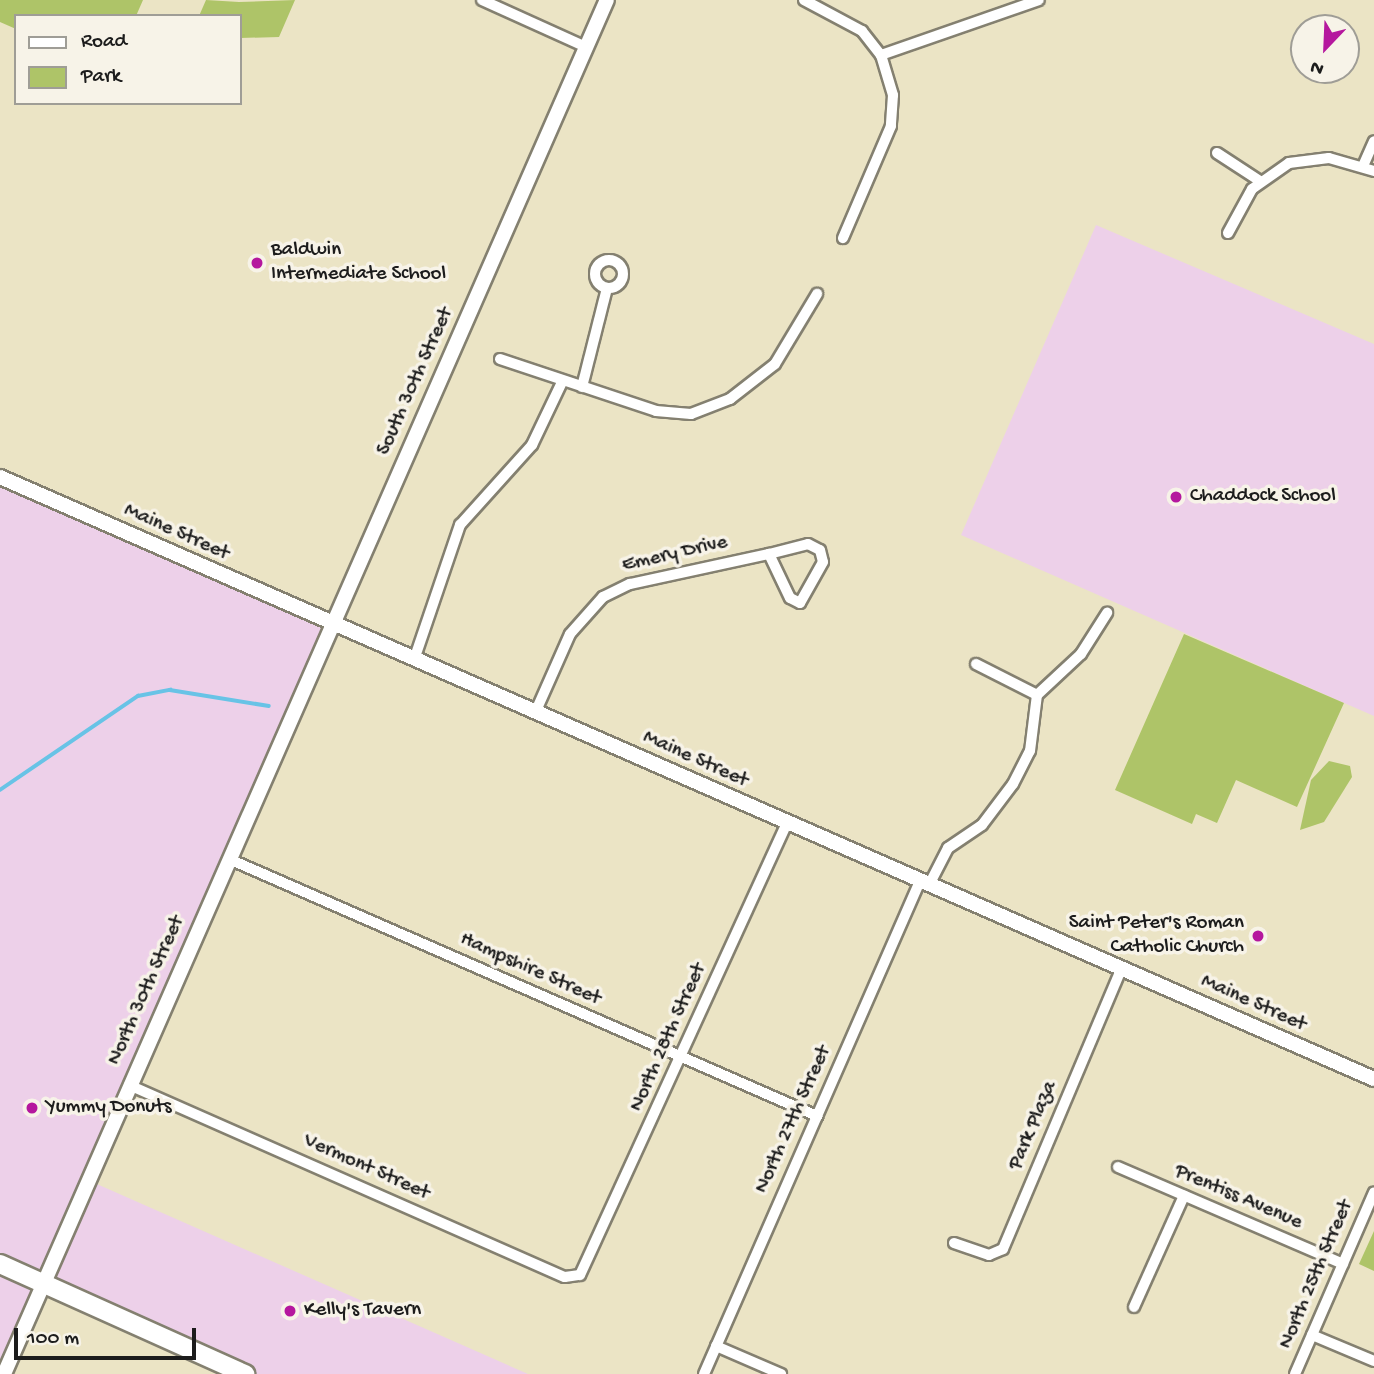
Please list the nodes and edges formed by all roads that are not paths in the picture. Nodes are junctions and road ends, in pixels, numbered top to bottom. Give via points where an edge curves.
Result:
1 (482, 0) edge
2 (607, 0) edge
3 (804, 0) edge
4 (1039, 0) edge
5 (586, 47) junction
6 (881, 55) junction
7 (1374, 141) edge
8 (1217, 153) dead end
9 (1369, 169) edge
10 (1260, 181) junction
11 (1228, 233) dead end
12 (843, 238) dead end
13 (607, 288) dead end
14 (817, 294) dead end
15 (500, 359) dead end
16 (562, 382) junction
17 (582, 387) junction
18 (0, 477) edge
19 (769, 554) junction
20 (1107, 613) dead end
21 (333, 627) junction
22 (414, 660) junction
23 (976, 664) dead end
24 (1037, 695) junction
25 (535, 713) junction
26 (787, 823) junction
27 (229, 859) junction
28 (924, 883) junction
29 (1121, 969) junction
30 (682, 1057) junction
31 (1374, 1080) edge
32 (129, 1085) junction
33 (817, 1116) junction
34 (1118, 1167) dead end
35 (1374, 1192) edge
36 (1184, 1196) junction
37 (954, 1243) dead end
38 (1343, 1264) junction
39 (0, 1265) edge
40 (587, 1268) joint
41 (45, 1284) junction
42 (1134, 1307) dead end
43 (1312, 1335) junction
44 (716, 1346) junction
45 (1374, 1361) edge
46 (4, 1374) edge
47 (245, 1374) edge
48 (704, 1374) edge
49 (780, 1374) edge
50 (1295, 1374) edge

1 - 5 street
2 - 5 street, South 30th Street
3 - 6 street via 851,22
4 - 6 street
5 - 21 street, South 30th Street
6 - 12 street via 893,95 891,126
7 - 9 street
8 - 10 street
9 - 10 street via 1329,158 1301,160
10 - 11 street
13 - 17 street
14 - 17 street via 775,365 710,409 675,414
15 - 16 street
16 - 17 street
16 - 22 street via 541,433 460,525
18 - 21 street, Maine Street
19 - 19 street, Emery Drive via 790,598 805,601 823,562 820,550 808,544
19 - 25 street, Emery Drive via 630,584 603,597 569,634
20 - 24 street via 1081,654
21 - 22 street, Maine Street
21 - 27 street, North 30th Street
22 - 25 street, Maine Street
23 - 24 street
24 - 28 street, North 27th Street via 1034,737 1019,775 982,825 948,848
25 - 26 street, Maine Street
26 - 28 street, Maine Street
26 - 30 street, North 28th Street
27 - 30 street, Hampshire Street
27 - 32 street, North 30th Street
28 - 29 street, Maine Street
28 - 33 street, North 27th Street
29 - 31 street, Maine Street
29 - 37 street, Park Plaza via 1003,1249 989,1255
30 - 33 street, Hampshire Street
30 - 40 street, North 28th Street
32 - 40 street, Vermont Street via 565,1277
32 - 41 street, North 30th Street
33 - 44 street, North 27th Street
34 - 36 street, Prentiss Avenue
35 - 38 street, North 25th Street
36 - 38 street, Prentiss Avenue
36 - 42 street
38 - 43 street, North 25th Street
39 - 41 main road
41 - 46 street, North 30th Street
41 - 47 main road
43 - 45 street
43 - 50 street, North 25th Street
44 - 48 street, North 27th Street
44 - 49 street

